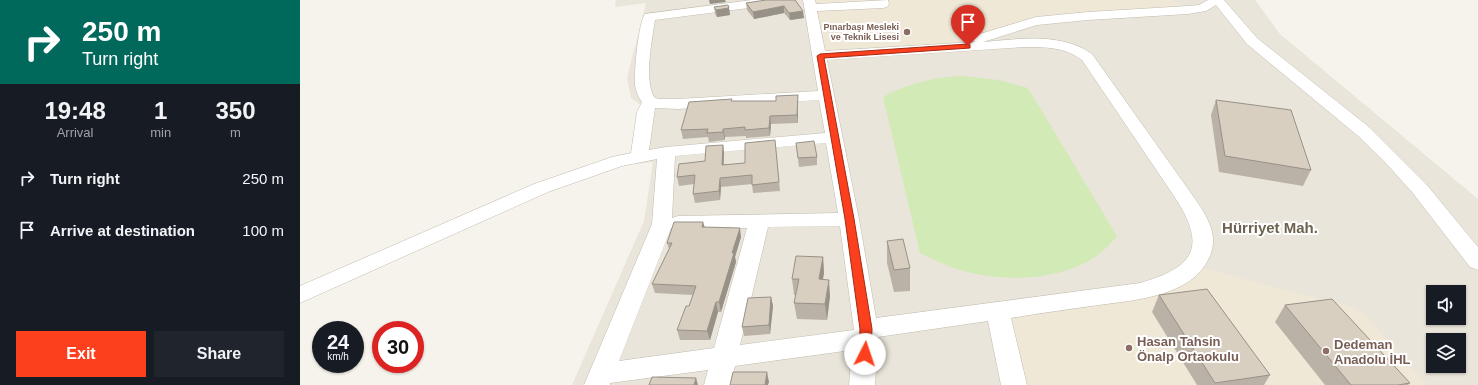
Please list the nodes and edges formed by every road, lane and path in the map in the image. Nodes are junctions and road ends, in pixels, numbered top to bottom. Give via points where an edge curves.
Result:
1 (779, 0) edge
2 (882, 0) edge
3 (1218, 0) edge
4 (811, 4) edge
5 (700, 5) edge
6 (954, 47) junction
7 (820, 56) junction
8 (827, 95) junction
9 (650, 101) junction
10 (834, 137) junction
11 (666, 152) junction
12 (639, 156) junction
13 (850, 219) junction
14 (759, 221) junction
15 (662, 224) junction
16 (1478, 262) edge
17 (300, 296) edge
18 (998, 311) junction
19 (866, 334) junction
20 (724, 358) junction
21 (598, 380) edge
22 (717, 385) edge
23 (862, 385) edge
24 (1014, 385) edge

1 - 5 street
2 - 4 street via 883,4
3 - 6 street via 1202,8 1188,10 1088,16 1034,15 1012,28
3 - 16 street via 1252,41 1363,131 1389,156
4 - 7 street
5 - 9 street via 650,12 642,78 644,93
6 - 7 street
6 - 18 street via 1043,43 1079,50 1087,57 1200,224 1202,252 1186,275 1140,291
7 - 8 street
8 - 9 street via 678,104
8 - 10 street
9 - 12 street via 645,112
10 - 11 street
10 - 13 street
11 - 12 street
11 - 15 street
12 - 17 street via 598,167 541,188
13 - 14 street
13 - 19 street
14 - 15 street
14 - 20 street
15 - 21 street
18 - 19 street
18 - 24 street
19 - 20 street
19 - 23 street
20 - 21 street
20 - 22 street

